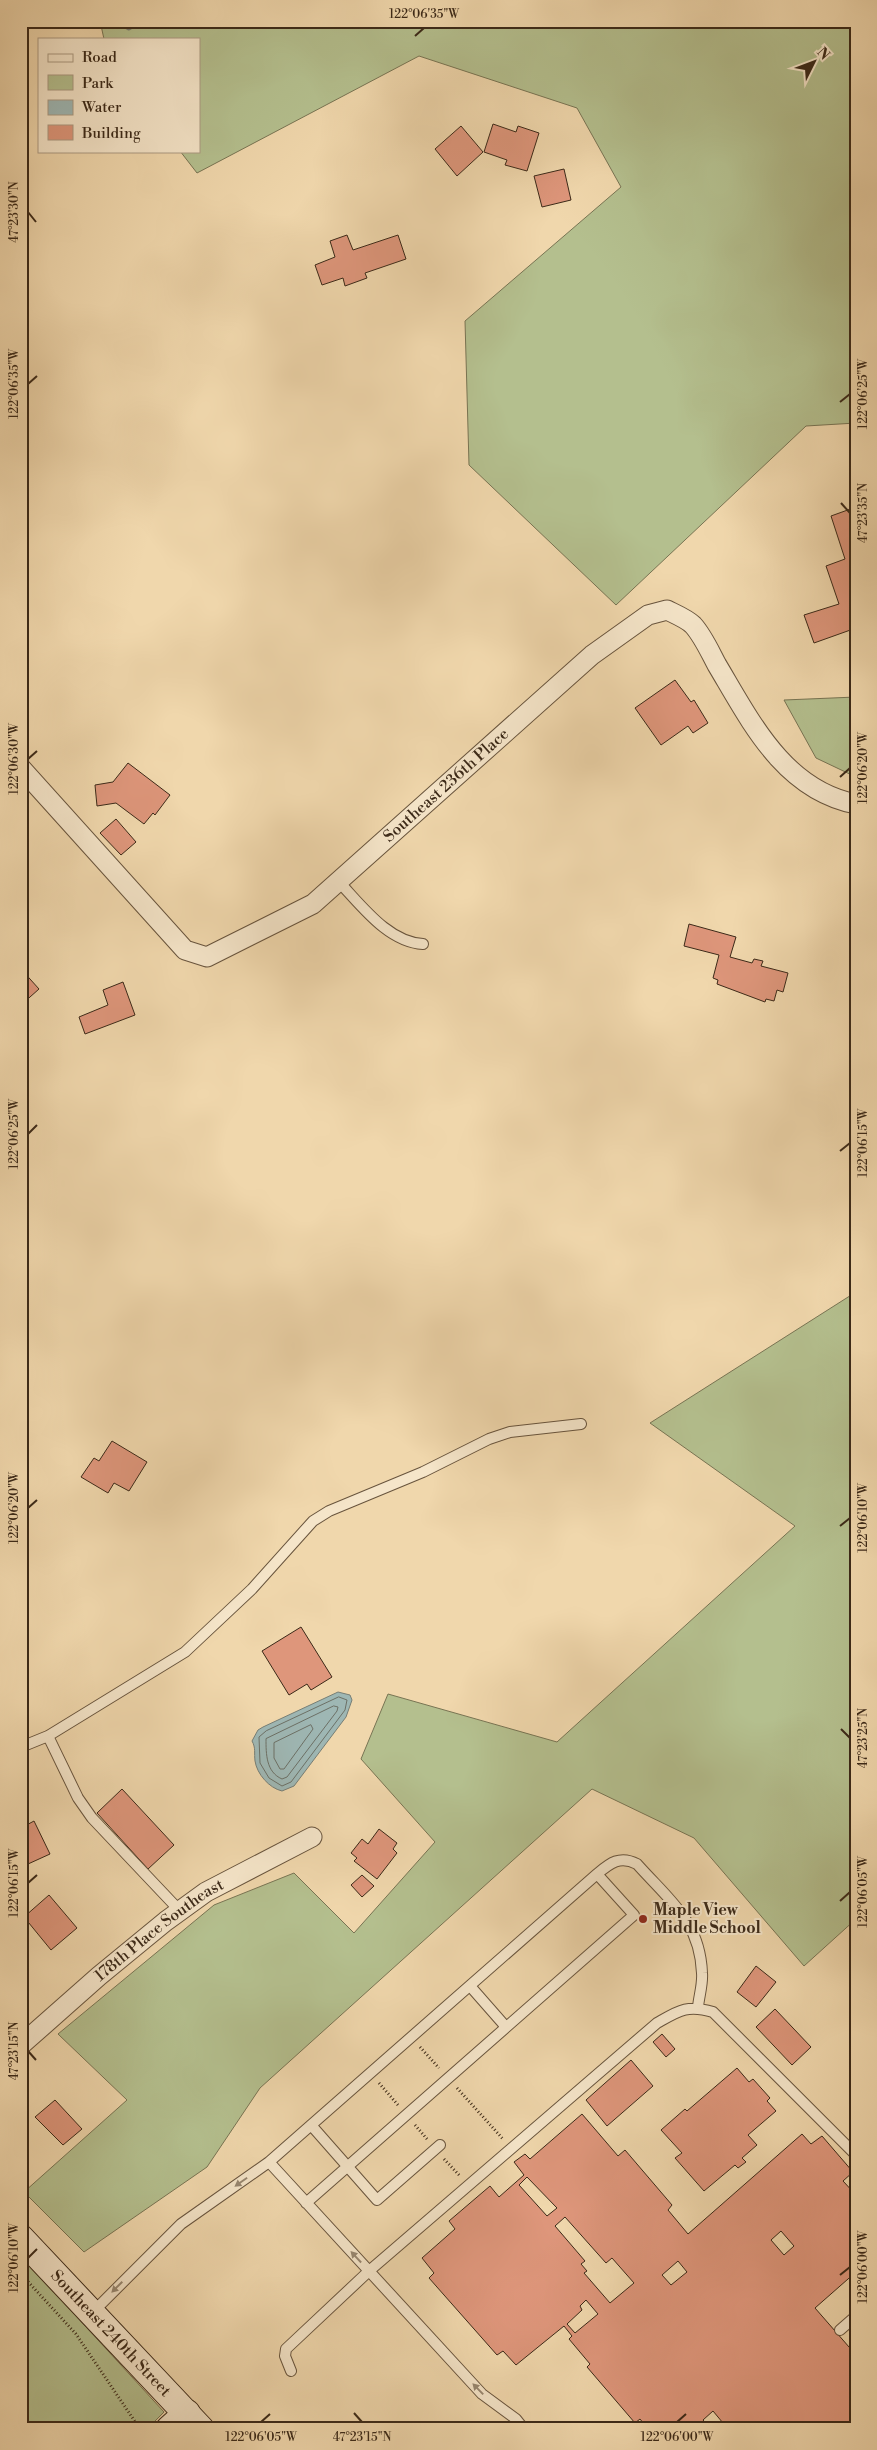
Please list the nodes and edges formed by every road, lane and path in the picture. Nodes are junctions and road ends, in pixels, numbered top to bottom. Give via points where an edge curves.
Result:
1 (21, 768) edge
2 (856, 804) edge
3 (340, 882) junction
4 (423, 944) dead end
5 (581, 1424) dead end
6 (48, 1736) junction
7 (21, 1747) edge
8 (312, 1837) dead end
9 (597, 1874) junction
10 (180, 1911) junction
11 (470, 1986) junction
12 (698, 2007) junction
13 (506, 2027) junction
14 (411, 2037) junction
15 (21, 2045) edge
16 (370, 2073) junction
17 (448, 2078) junction
18 (407, 2115) junction
19 (312, 2125) junction
20 (438, 2147) junction
21 (512, 2149) junction
22 (856, 2155) edge
23 (269, 2162) junction
24 (348, 2167) junction
25 (468, 2186) junction
26 (306, 2203) junction
27 (21, 2238) edge
28 (369, 2272) junction
29 (21, 2274) edge
30 (92, 2313) junction
31 (856, 2316) edge
32 (840, 2330) dead end
33 (291, 2371) dead end
34 (137, 2424) junction
35 (186, 2424) edge
36 (132, 2429) edge
37 (140, 2429) edge
38 (524, 2429) edge

1 - 3 street, Southeast 236th Place via 185,950 196,955 207,958 304,908
2 - 3 street, Southeast 236th Place via 815,790 788,770 748,716 693,624 667,610 648,615 592,655
3 - 4 lane via 372,917 400,939
5 - 6 lane via 510,1432 489,1439 423,1472 329,1511 313,1521 252,1589 185,1652
6 - 7 lane
6 - 10 lane via 78,1798 92,1818
8 - 10 street, 178th Place Southeast via 206,1892
9 - 11 lane
9 - 12 lane via 612,1861 627,1859 637,1864 690,1923 697,1938 702,1974
9 - 13 lane via 634,1916
10 - 15 street, 178th Place Southeast
11 - 13 lane
11 - 14 lane
12 - 21 lane via 682,2009 657,2023
12 - 22 lane via 712,2012
13 - 17 lane
14 - 16 lane
14 - 17 path
16 - 18 path
16 - 19 lane
17 - 18 lane
17 - 21 path
18 - 20 path
18 - 24 lane
19 - 23 lane
19 - 24 lane
20 - 24 lane via 377,2200
20 - 25 path
21 - 25 lane
23 - 26 lane
23 -> 30 lane via 181,2224
24 - 26 lane
25 - 28 lane
28 -> 26 lane
27 - 30 main road, Southeast 240th Street
28 - 33 lane via 286,2348 285,2356
38 -> 28 lane via 516,2419 482,2394
29 - 34 path via 76,2334
30 - 35 main road, Southeast 240th Street
31 - 32 lane
34 - 36 path
34 - 37 path

